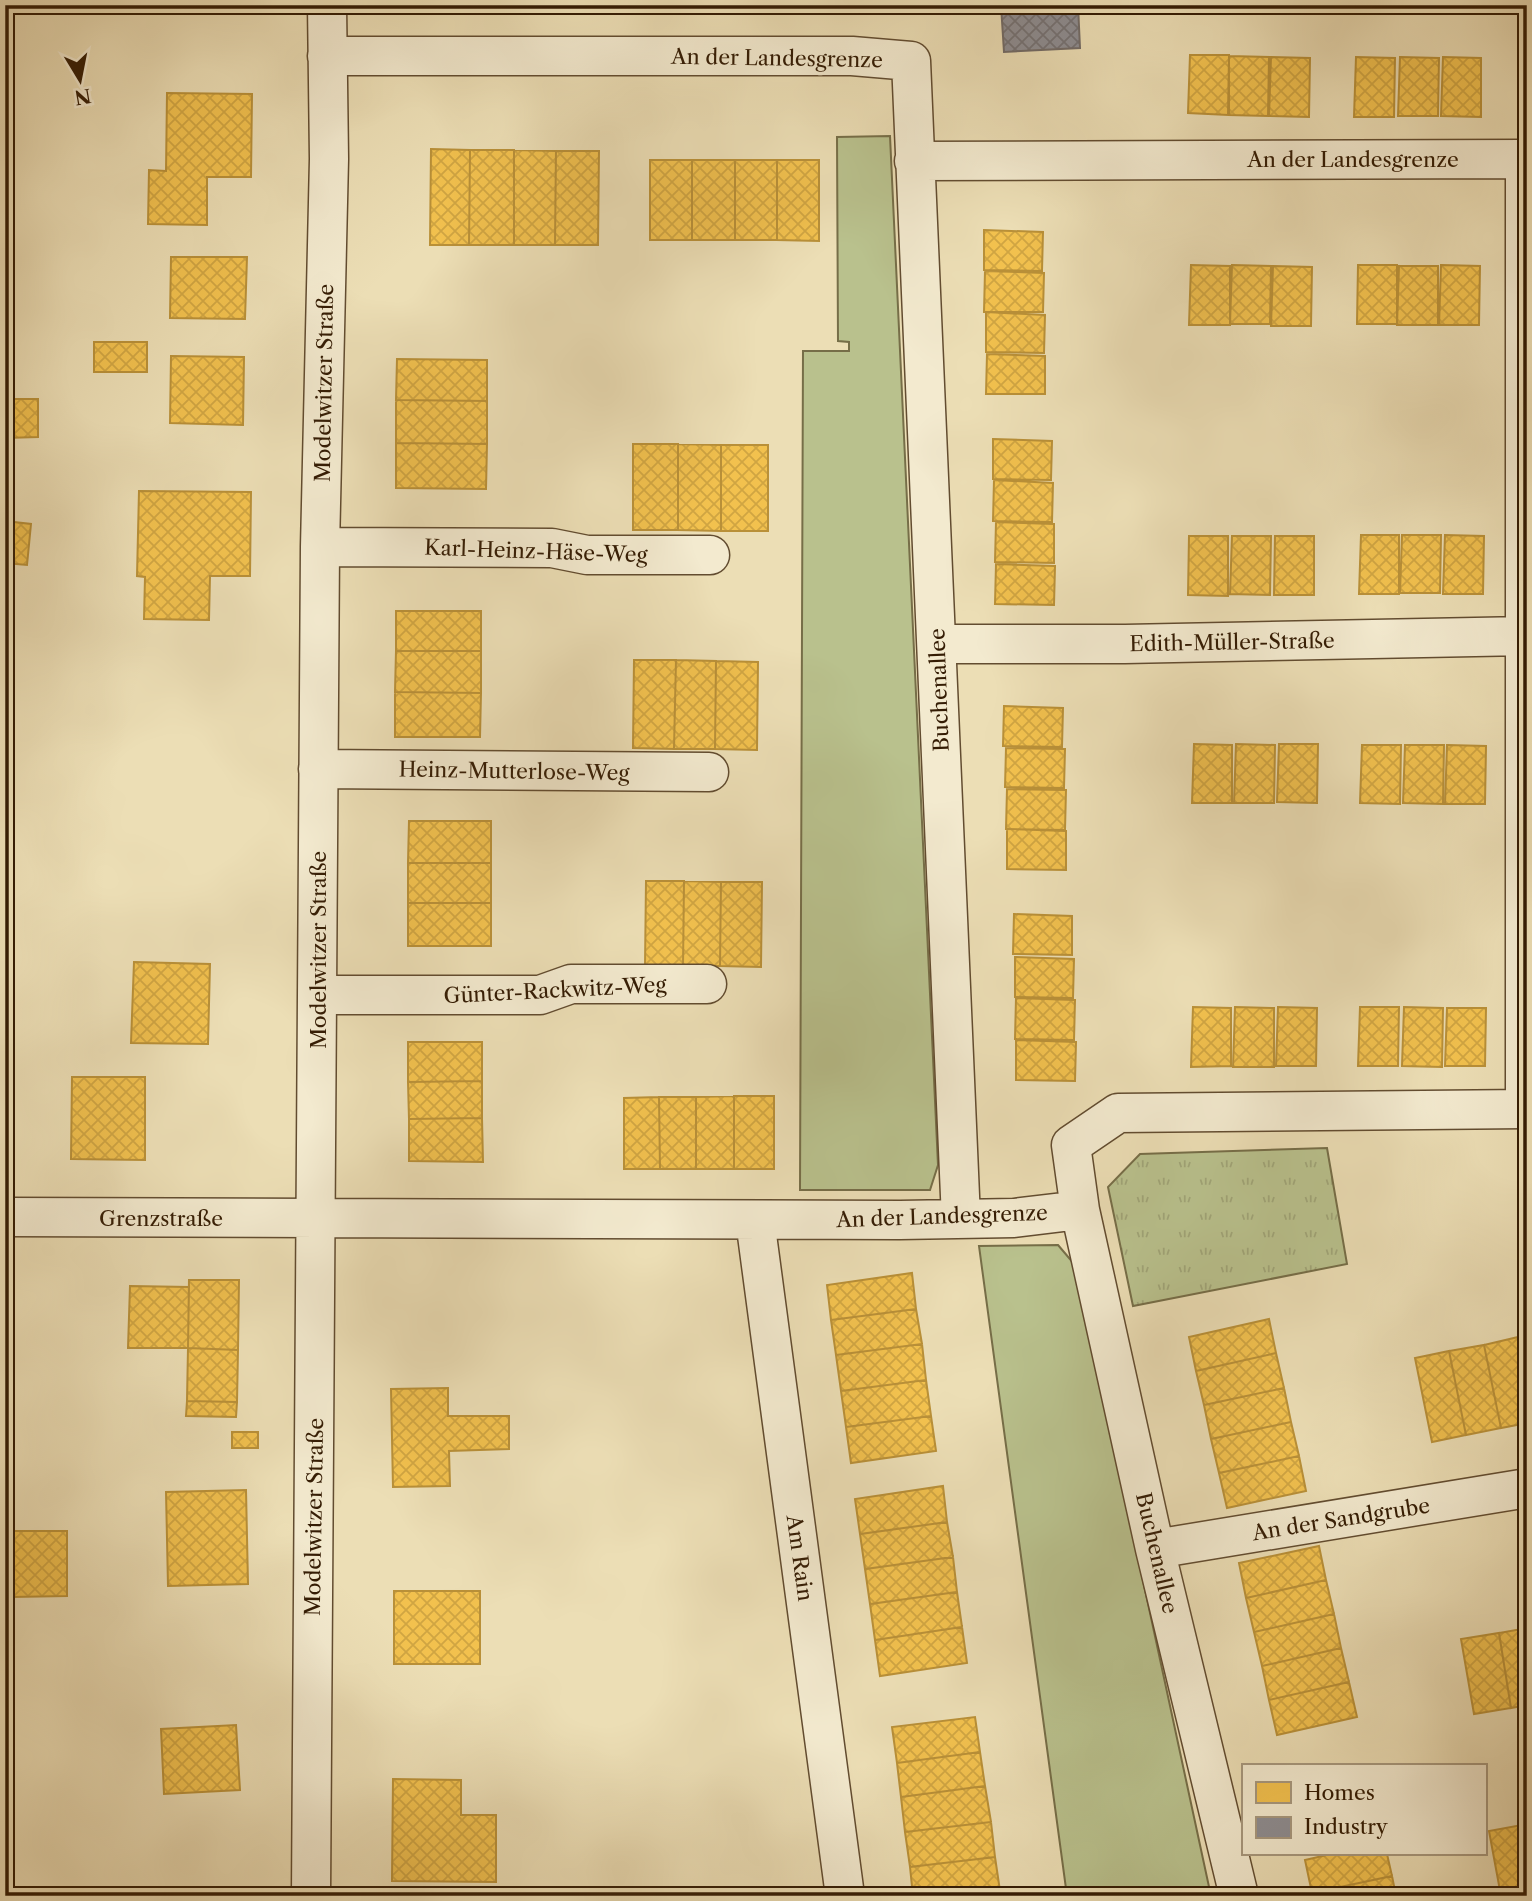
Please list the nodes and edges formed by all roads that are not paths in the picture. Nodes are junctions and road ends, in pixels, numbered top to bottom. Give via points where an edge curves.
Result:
1 (327, 5) edge
2 (327, 56) junction
3 (914, 161) junction
4 (320, 547) junction
5 (710, 555) dead end
6 (1527, 636) edge
7 (937, 644) junction
8 (318, 769) junction
9 (709, 772) dead end
10 (706, 984) dead end
11 (319, 995) junction
12 (1526, 1109) edge
13 (1080, 1210) junction
14 (5, 1217) edge
15 (317, 1219) junction
16 (961, 1219) junction
17 (755, 1220) junction
18 (1527, 1489) edge
19 (1155, 1549) junction
20 (311, 1896) edge
21 (845, 1896) edge
22 (1239, 1896) edge

1 - 2 street, Modelwitzer Straße
2 - 3 street, An der Landesgrenze via 852,56 911,61
2 - 4 street, Modelwitzer Straße
3 - 6 street, An der Landesgrenze via 1525,159
3 - 7 street, Buchenallee
4 - 5 street, Karl-Heinz-Häse-Weg via 552,548 587,555
4 - 8 street, Modelwitzer Straße
6 - 7 street, Edith-Müller-Straße
6 - 12 street, An der Landesgrenze
7 - 16 street, Buchenallee
8 - 9 street, Heinz-Mutterlose-Weg
8 - 11 street, Modelwitzer Straße
10 - 11 street, Günter-Rackwitz-Weg via 571,984 540,995
11 - 15 street, Modelwitzer Straße
12 - 13 street, An der Landesgrenze via 1118,1113 1071,1145
13 - 16 street, An der Landesgrenze
13 - 19 street, Buchenallee
14 - 15 street, Grenzstraße
15 - 17 street, An der Landesgrenze
15 - 20 street, Modelwitzer Straße
16 - 17 street, An der Landesgrenze
17 - 21 street, Am Rain
18 - 19 street, An der Sandgrube
19 - 22 street, Buchenallee

